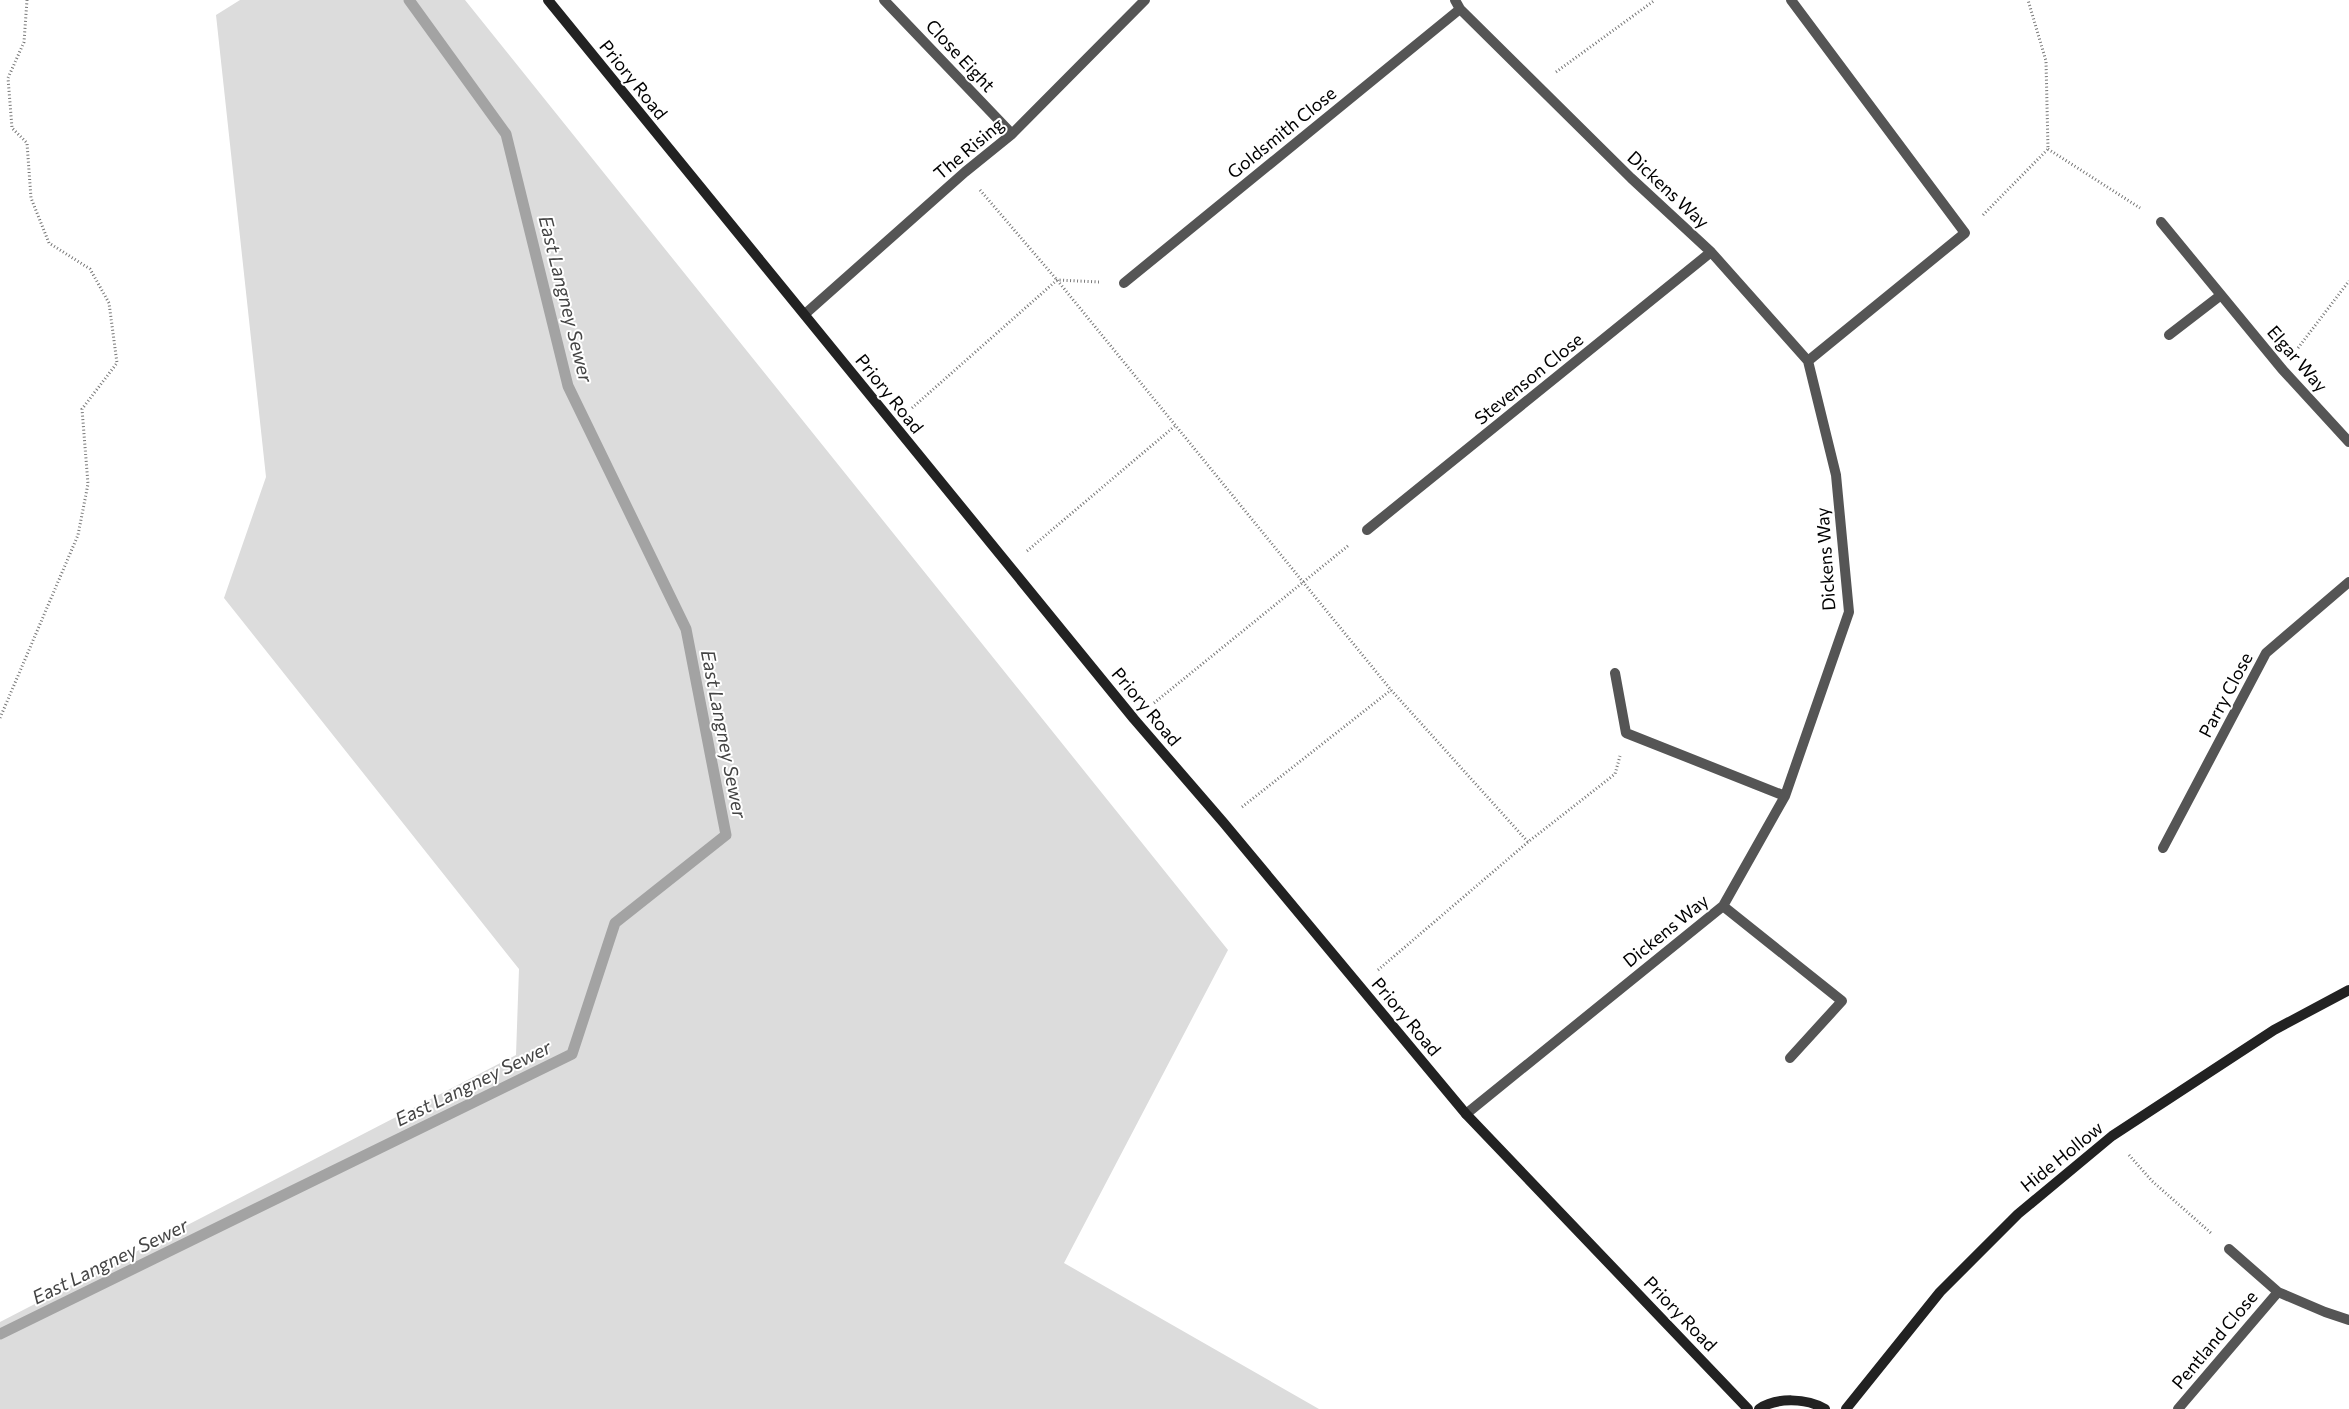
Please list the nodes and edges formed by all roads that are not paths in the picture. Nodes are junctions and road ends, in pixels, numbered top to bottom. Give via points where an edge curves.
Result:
1 (548, 0) edge
2 (884, 0) edge
3 (1145, 0) edge
4 (1791, 0) edge
5 (1458, 4) edge
6 (1012, 134) junction
7 (2161, 222) road end
8 (1711, 252) junction
9 (1124, 283) road end
10 (2221, 295) junction
11 (805, 314) junction
12 (2170, 335) dead end
13 (1808, 361) junction
14 (2349, 442) edge
15 (1367, 530) road end
16 (2349, 582) edge
17 (1615, 673) dead end
18 (1785, 796) junction
19 (2163, 848) dead end
20 (1723, 906) junction
21 (2349, 990) edge
22 (1790, 1058) dead end
23 (1466, 1114) junction
24 (2229, 1249) road end
25 (2278, 1292) junction
26 (2349, 1320) edge
27 (1748, 1409) edge
28 (1759, 1409) edge
29 (1825, 1409) edge
30 (1846, 1409) edge
31 (2178, 1409) edge

1 - 11 street, Priory Road
2 - 6 street, Close Eight
3 - 6 street, The Rising
4 - 13 street via 1965,234
5 - 8 street, Dickens Way via 1631,178
5 - 9 street, Goldsmith Close
6 - 11 street, The Rising
7 - 10 street, Elgar Way
8 - 13 street, Dickens Way
8 - 15 street, Stevenson Close
10 - 12 street
10 - 14 street, Elgar Way via 2282,369
11 - 23 street, Priory Road via 1134,719
13 - 18 street, Dickens Way via 1836,475 1849,612
16 - 19 street, Parry Close via 2266,653
17 - 18 street via 1626,733
18 - 20 street, Dickens Way
20 - 22 street via 1842,1001
20 - 23 street, Dickens Way
21 - 30 street, Hide Hollow via 2274,1030 2112,1136 2018,1214 1940,1292
23 - 27 street, Priory Road
24 - 25 street, Pentland Close
25 - 26 street, Pentland Close
25 - 31 street, Pentland Close
28 - 29 street via 1794,1400

